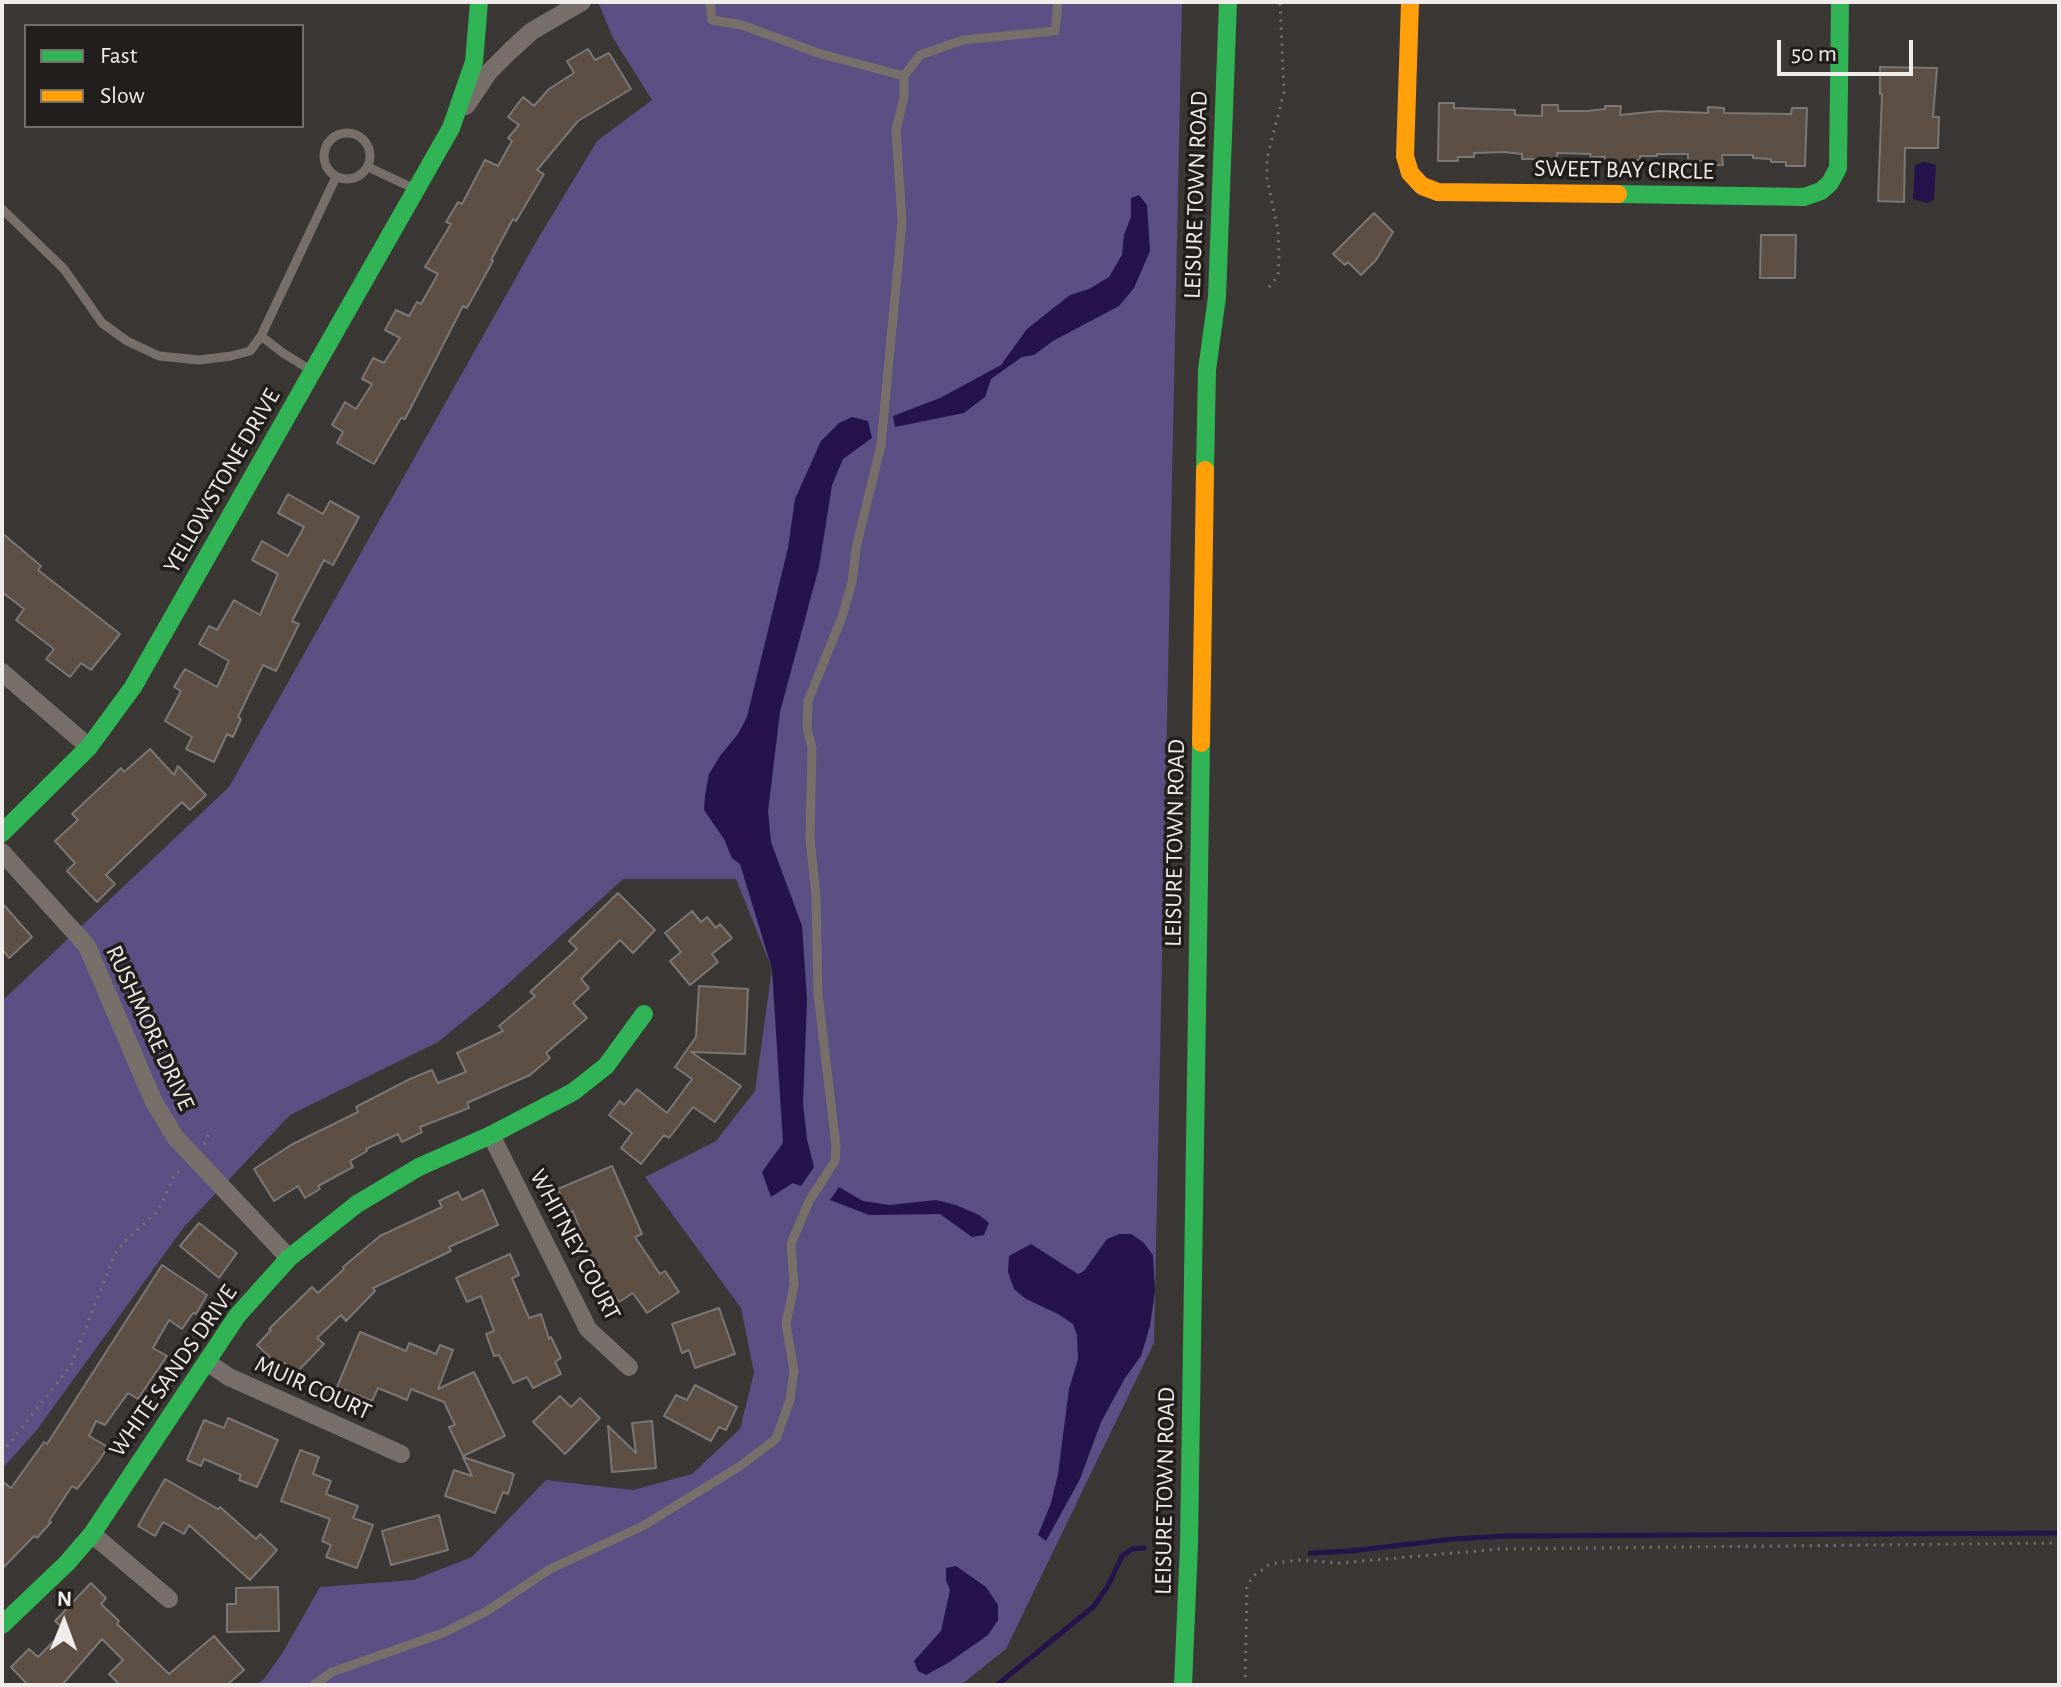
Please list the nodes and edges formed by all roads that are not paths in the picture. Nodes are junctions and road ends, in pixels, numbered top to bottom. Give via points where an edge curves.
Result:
1 (479, 2) edge
2 (582, 2) edge
3 (710, 2) edge
4 (1058, 2) edge
5 (1228, 2) edge
6 (1410, 2) edge
7 (1840, 2) edge
8 (904, 76) junction
9 (451, 128) junction
10 (368, 167) junction
11 (336, 177) junction
12 (415, 189) junction
13 (2, 209) edge
14 (261, 336) junction
15 (312, 370) junction
16 (2, 672) edge
17 (89, 747) junction
18 (2, 833) edge
19 (2, 852) edge
20 (644, 1014) dead end
21 (491, 1135) junction
22 (289, 1258) junction
23 (207, 1362) junction
24 (629, 1367) dead end
25 (401, 1454) dead end
26 (92, 1534) junction
27 (169, 1599) dead end
28 (2, 1625) edge
29 (314, 1685) edge
30 (1183, 1685) edge

1 - 9 street, YELLOWSTONE DRIVE via 474,62
2 - 9 street, YELLOWSTONE DRIVE via 532,31 502,58
3 - 8 lane via 712,20
4 - 8 lane via 1055,31 963,40 920,55
5 - 30 street, LEISURE TOWN ROAD via 1217,297 1207,370
6 - 7 street, SWEET BAY CIRCLE via 1405,156 1410,173 1422,186 1438,192 1804,197 1821,191 1838,168
8 - 29 lane via 896,130 902,222 881,445 852,582 808,701 818,994 836,1146 835,1161 809,1201 791,1244 794,1285 786,1324 794,1371 776,1439 643,1526 550,1569 487,1611 443,1633 332,1672
9 - 12 street, YELLOWSTONE DRIVE
10 - 11 lane via 357,178
10 - 11 lane via 370,153 364,140 342,134 329,142 324,157
10 - 12 lane
11 - 14 lane
12 - 15 street, YELLOWSTONE DRIVE
13 - 14 lane via 64,269 102,323 127,341 159,356 199,360 250,351
14 - 15 lane
15 - 17 street, YELLOWSTONE DRIVE via 133,687
16 - 17 street
17 - 18 street, YELLOWSTONE DRIVE
19 - 22 street, RUSHMORE DRIVE via 87,946 153,1100 175,1137
20 - 21 street, WHITE SANDS DRIVE via 595,1075
21 - 22 street, WHITE SANDS DRIVE via 419,1167 357,1204
21 - 24 street, WHITNEY COURT via 588,1329
22 - 23 street, WHITE SANDS DRIVE via 237,1316
23 - 25 street, MUIR COURT via 229,1377
23 - 26 street, WHITE SANDS DRIVE
26 - 27 street
26 - 28 street, WHITE SANDS DRIVE

